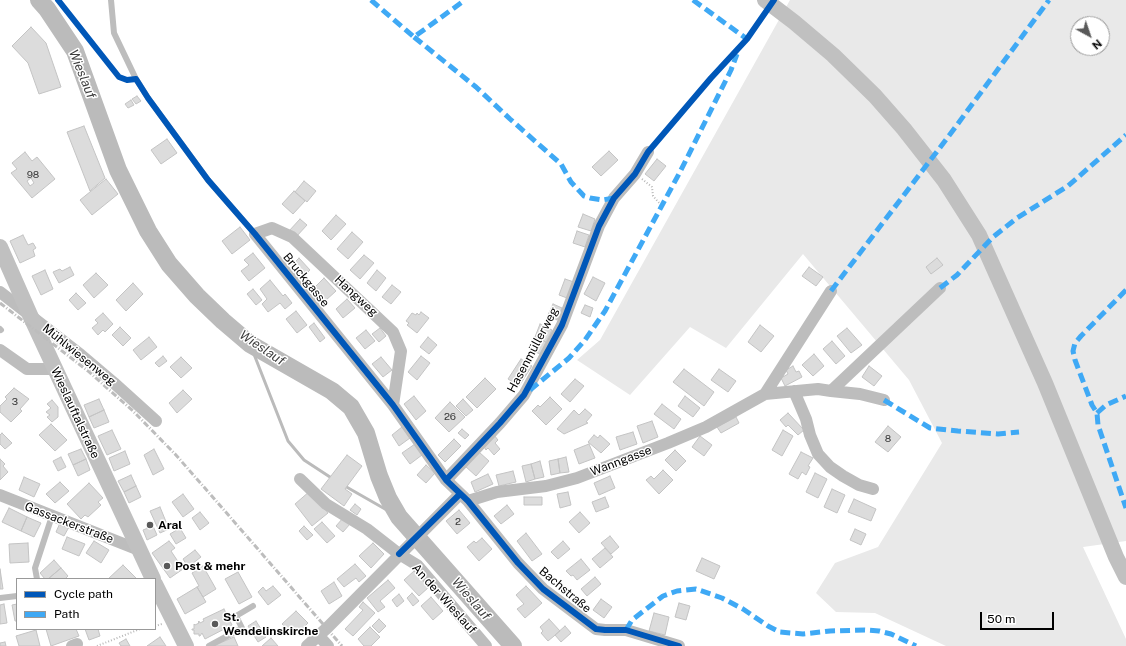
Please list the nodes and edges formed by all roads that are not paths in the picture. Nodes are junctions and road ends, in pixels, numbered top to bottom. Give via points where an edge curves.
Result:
1 (111, 0) edge
2 (765, 0) edge
3 (648, 152) dead end
4 (255, 234) junction
5 (0, 247) edge
6 (940, 288) dead end
7 (831, 291) dead end
8 (0, 292) edge
9 (30, 315) junction
10 (0, 350) edge
11 (55, 369) junction
12 (794, 391) junction
13 (831, 391) junction
14 (765, 394) junction
15 (884, 400) dead end
16 (394, 405) junction
17 (156, 421) dead end
18 (300, 479) dead end
19 (446, 480) junction
20 (873, 489) dead end
21 (0, 496) edge
22 (464, 497) junction
23 (52, 516) junction
24 (139, 550) junction
25 (402, 552) junction
26 (1126, 577) edge
27 (37, 578) edge
28 (153, 578) edge
29 (156, 586) edge
30 (16, 596) edge
31 (0, 598) edge
32 (253, 606) dead end
33 (319, 636) junction
34 (186, 646) edge
35 (209, 646) edge
36 (307, 646) edge
37 (328, 646) edge
38 (486, 646) edge
39 (679, 646) edge

1 - 4 lane, Bruckgasse via 114,33 136,79 208,180
2 - 26 main road via 833,55 875,96 944,180 979,235 1045,383
3 - 19 street, Hasenmüllerweg via 635,174 614,198 599,226 562,325 524,395
4 - 16 street, Bruckgasse
4 - 16 street, Hangweg via 272,228 292,237 393,332 402,351
5 - 9 main road, Wieslauftalstraße
6 - 13 street
7 - 14 street, Wanngasse
8 - 9 street, Mühlwiesenweg
9 - 11 main road, Wieslauftalstraße
9 - 17 street, Mühlwiesenweg via 114,383
10 - 11 street via 27,369
11 - 24 main road, Wieslauftalstraße
12 - 13 street, Wanngasse
12 - 14 street, Wanngasse
12 - 20 street via 818,454 830,468 859,485
13 - 15 street, Wanngasse
14 - 22 street, Wanngasse via 706,427 577,478 546,486
16 - 19 street, Bruckgasse
18 - 25 street via 326,504
19 - 22 street, Bruckgasse
21 - 23 street, Gassackerstraße
22 - 25 street via 431,523
22 - 39 street, Bachstraße via 518,563 543,589 596,629 626,630
23 - 24 street, Gassackerstraße
23 - 27 lane via 35,568
24 - 28 main road, Wieslauftalstraße
25 - 33 street
25 - 38 street, An der Wieslauf via 417,565
29 - 34 main road
30 - 31 lane
32 - 35 lane via 236,616 242,628
33 - 36 street
33 - 37 street

